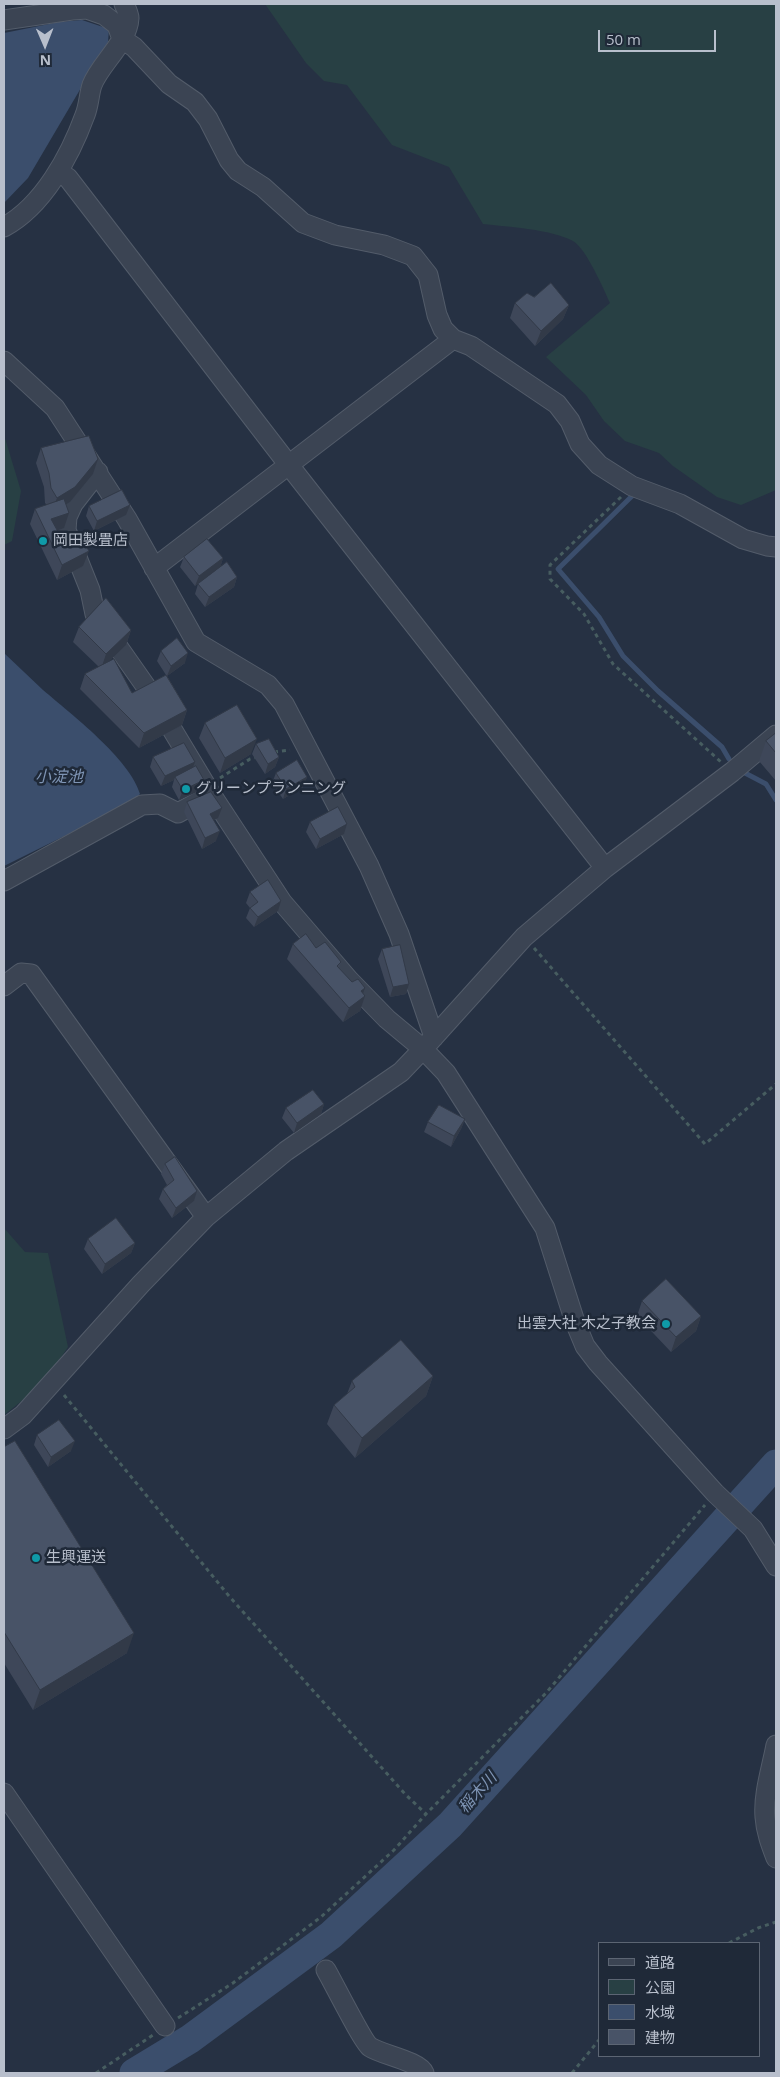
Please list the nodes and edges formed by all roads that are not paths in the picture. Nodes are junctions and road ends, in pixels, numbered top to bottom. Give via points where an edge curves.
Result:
1 (124, 4) edge
2 (4, 20) edge
3 (122, 39) junction
4 (59, 172) junction
5 (4, 227) edge
6 (453, 339) junction
7 (4, 361) edge
8 (288, 464) junction
9 (98, 472) junction
10 (776, 547) edge
11 (154, 568) junction
12 (776, 735) edge
13 (209, 790) junction
14 (605, 868) junction
15 (4, 882) edge
16 (4, 986) edge
17 (429, 1043) junction
18 (206, 1217) junction
19 (4, 1429) edge
20 (776, 1566) edge
21 (776, 1744) edge
22 (4, 1794) edge
23 (776, 1858) edge
24 (326, 1970) dead end
25 (165, 2026) road end
26 (424, 2073) edge

1 - 3 street via 129,18
2 - 3 street via 87,10 117,25
3 - 4 street via 93,84 86,114
3 - 6 street via 134,47 169,84 195,102 238,171 263,187 303,223 413,256 428,275 436,315
4 - 5 street via 16,220
4 - 8 street via 68,178
6 - 8 street
6 - 10 street via 470,346 557,404 570,421 580,444 600,465 632,486 680,504 743,538
7 - 9 street via 55,408
8 - 11 street
8 - 14 street
9 - 11 street
9 - 13 street via 73,504 66,530 90,590 95,614 149,691
11 - 17 street via 196,642 268,685 284,704 369,866 399,934
12 - 14 street
13 - 15 street via 178,813 160,804 142,806
13 - 17 street via 282,902 349,980 387,1019
14 - 17 street via 524,937
16 - 18 street via 21,973 31,974
17 - 18 street via 400,1072 286,1151
17 - 20 street via 545,1228 585,1346 715,1493 753,1529
18 - 19 street via 141,1284 54,1383 23,1415
21 - 23 street via 765,1816
22 - 25 street
24 - 26 street via 368,2046 389,2057 412,2063

